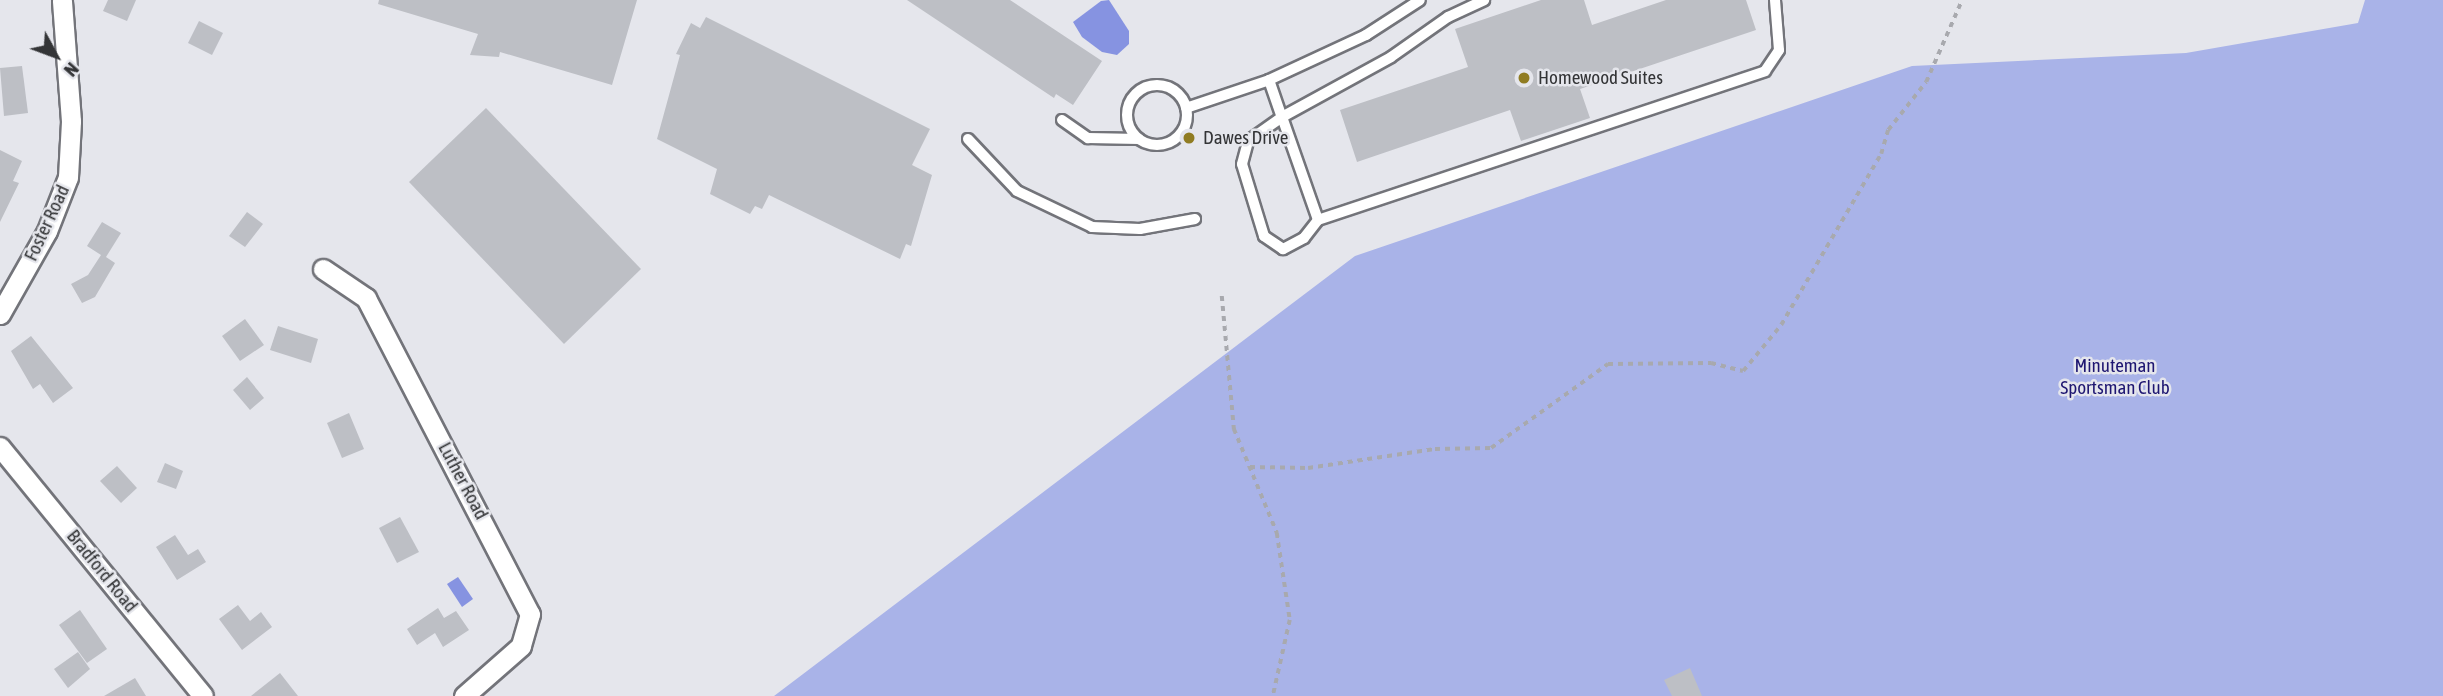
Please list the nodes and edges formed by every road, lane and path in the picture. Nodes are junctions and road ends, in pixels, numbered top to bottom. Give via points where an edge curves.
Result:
1 (62, 0) edge
2 (1420, 0) edge
3 (1484, 0) edge
4 (1775, 0) edge
5 (1962, 0) edge
6 (1269, 79) junction
7 (1186, 108) junction
8 (1282, 117) junction
9 (1062, 120) dead end
10 (968, 139) dead end
11 (1139, 139) junction
12 (1195, 219) dead end
13 (1318, 220) junction
14 (323, 270) dead end
15 (1222, 296) dead end
16 (0, 314) edge
17 (0, 447) edge
18 (1250, 467) junction
19 (203, 696) edge
20 (464, 696) edge
21 (1273, 696) edge

1 - 16 street, Foster Road via 71,121 68,177 47,230
2 - 6 lane via 1366,35
3 - 8 lane
4 - 13 lane via 1779,50 1765,71
5 - 18 path via 1926,82 1888,130 1881,154 1781,325 1744,371 1711,363 1608,364 1491,448 1434,449 1308,468
6 - 7 lane
6 - 8 lane
7 - 11 lane via 1186,122 1170,142 1159,145
7 - 11 lane via 1168,87 1140,90 1127,115
8 - 13 lane
8 - 13 lane via 1248,141 1242,164 1264,236 1283,249 1304,238
9 - 11 lane via 1087,138
10 - 12 lane via 1017,191 1092,227 1140,229
14 - 20 street, Luther Road via 366,298 530,614 521,646
15 - 18 path via 1234,429
17 - 19 street, Bradford Road
18 - 21 path via 1277,533 1290,620

